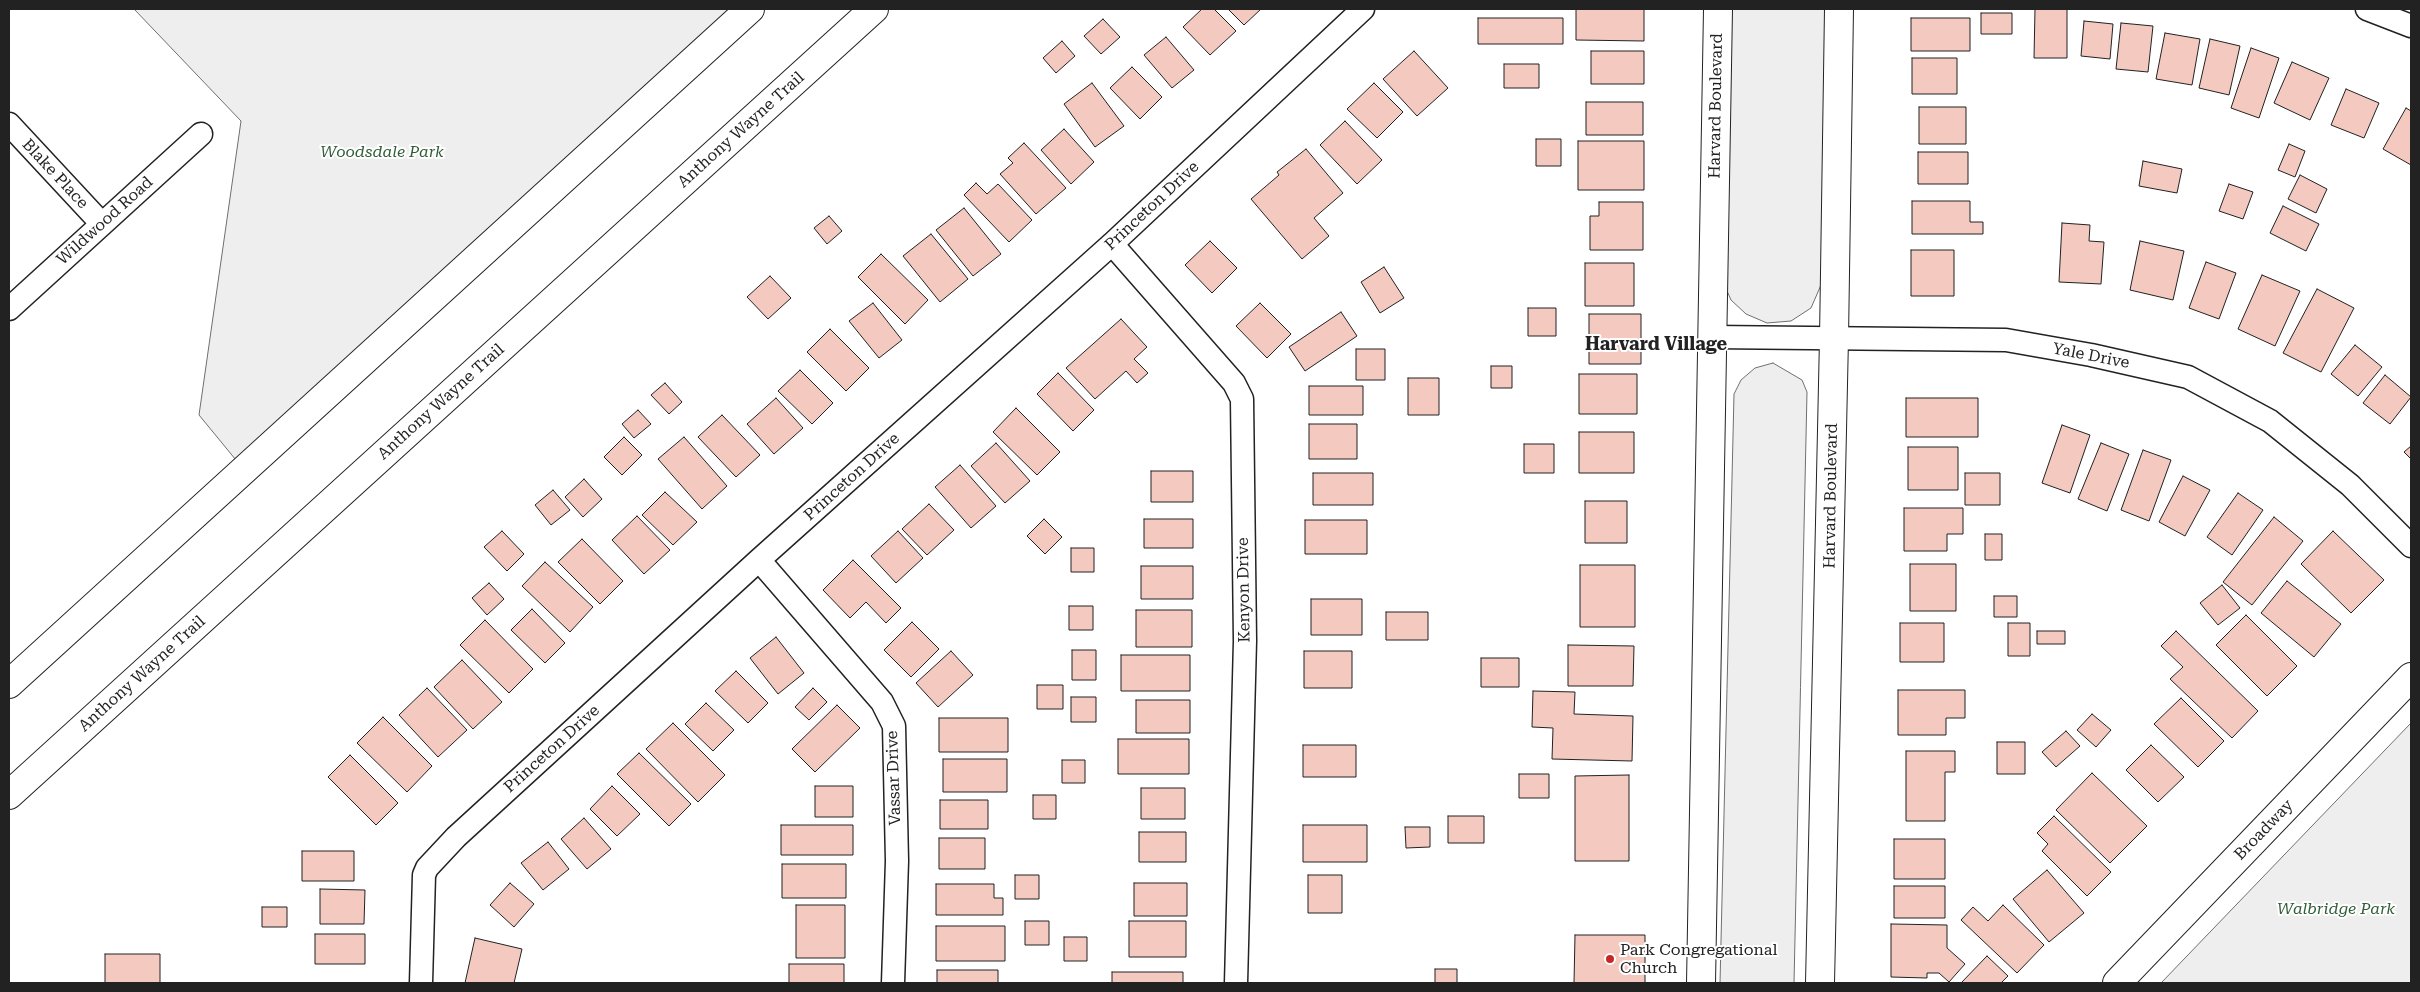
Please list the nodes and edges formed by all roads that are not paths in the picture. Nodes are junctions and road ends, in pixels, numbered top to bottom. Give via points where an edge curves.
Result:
1 (750, 9) edge
2 (874, 9) edge
3 (1363, 9) edge
4 (1718, 9) edge
5 (1839, 9) edge
6 (2367, 9) edge
7 (2411, 26) edge
8 (9, 124) edge
9 (202, 134) dead end
10 (102, 224) junction
11 (1112, 244) junction
12 (9, 309) edge
13 (1712, 337) junction
14 (1834, 338) junction
15 (2411, 546) edge
16 (759, 560) junction
17 (86, 614) junction
18 (9, 672) edge
19 (2411, 677) edge
20 (9, 684) edge
21 (9, 795) edge
22 (421, 983) edge
23 (893, 983) edge
24 (1236, 983) edge
25 (1701, 983) edge
26 (1820, 983) edge
27 (2117, 983) edge

1 - 17 main road
2 - 21 main road, Anthony Wayne Trail
3 - 11 street, Princeton Drive
4 - 13 main road, Harvard Boulevard
5 - 14 main road, Harvard Boulevard
6 - 7 street
8 - 10 street, Blake Place
9 - 10 street, Wildwood Road
10 - 12 street, Wildwood Road
11 - 16 street, Princeton Drive
11 - 24 street, Kenyon Drive via 1234,383 1242,399 1245,641
13 - 14 street, Yale Drive
13 - 25 main road, Harvard Boulevard
14 - 15 street, Yale Drive via 2006,340 2188,377 2270,421 2350,484
14 - 26 main road, Harvard Boulevard
16 - 22 street, Princeton Drive via 456,837 427,868 424,875
16 - 23 street, Vassar Drive via 882,702 894,726 896,861
17 - 18 main road
17 - 20 main road
19 - 27 main road, Broadway

